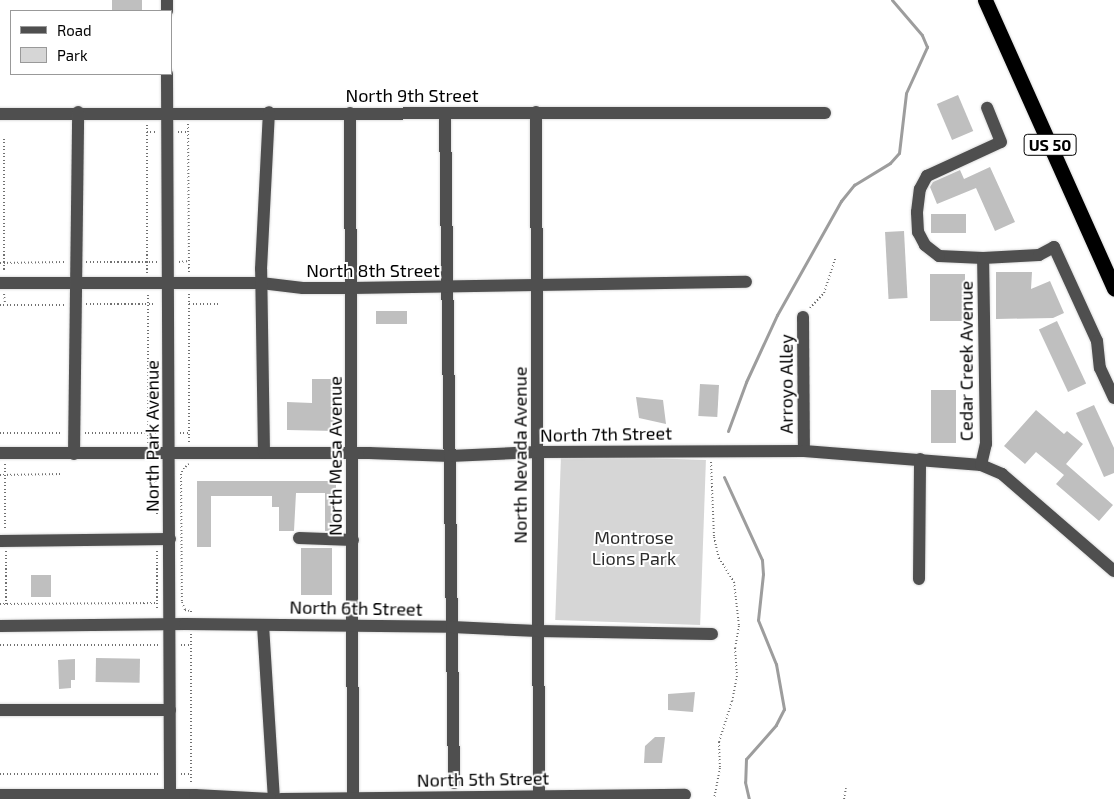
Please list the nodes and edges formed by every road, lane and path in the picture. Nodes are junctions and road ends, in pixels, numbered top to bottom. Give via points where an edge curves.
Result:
1 (985, 0) edge
2 (167, 75) edge
3 (987, 108) dead end
4 (78, 112) junction
5 (147, 112) junction
6 (268, 112) junction
7 (536, 112) junction
8 (825, 112) dead end
9 (168, 113) junction
10 (350, 113) junction
11 (445, 113) junction
12 (0, 114) edge
13 (4, 139) dead end
14 (983, 258) junction
15 (835, 259) dead end
16 (0, 263) edge
17 (4, 263) junction
18 (147, 282) junction
19 (746, 282) dead end
20 (2, 283) edge
21 (168, 283) junction
22 (261, 283) junction
23 (77, 284) junction
24 (537, 284) junction
25 (448, 287) junction
26 (351, 288) junction
27 (1114, 289) edge
28 (189, 304) dead end
29 (219, 304) dead end
30 (4, 305) dead end
31 (803, 318) joint
32 (1114, 398) edge
33 (0, 433) edge
34 (5, 433) junction
35 (75, 433) junction
36 (148, 433) junction
37 (710, 451) junction
38 (804, 451) junction
39 (152, 452) junction
40 (170, 452) junction
41 (537, 452) junction
42 (2, 453) edge
43 (264, 453) junction
44 (353, 453) junction
45 (74, 454) junction
46 (450, 456) junction
47 (920, 459) junction
48 (981, 465) junction
49 (60, 474) dead end
50 (0, 475) edge
51 (5, 475) junction
52 (156, 515) dead end
53 (299, 538) dead end
54 (163, 539) junction
55 (353, 540) junction
56 (3, 541) edge
57 (1114, 571) edge
58 (919, 579) dead end
59 (157, 603) junction
60 (0, 604) edge
61 (6, 604) junction
62 (157, 608) dead end
63 (170, 624) junction
64 (263, 625) junction
65 (0, 626) edge
66 (352, 626) junction
67 (452, 627) junction
68 (538, 632) junction
69 (712, 634) dead end
70 (0, 645) edge
71 (170, 645) junction
72 (191, 645) dead end
73 (0, 710) edge
74 (170, 710) junction
75 (0, 774) edge
76 (160, 774) dead end
77 (180, 774) dead end
78 (191, 774) dead end
79 (454, 783) dead end
80 (846, 788) dead end
81 (0, 795) edge
82 (685, 795) dead end
83 (170, 797) edge
84 (538, 797) edge
85 (353, 798) edge
86 (272, 799) edge
87 (281, 799) edge
88 (714, 799) edge
89 (844, 799) edge

1 - 27 highway, US 50
2 - 9 street, North Park Avenue
3 - 14 street, Cedar Creek Avenue via 1001,142 928,176 920,189 917,212 918,232 925,245 939,256
4 - 5 street, North 9th Street
4 - 12 street, North 9th Street
4 - 23 street
5 - 9 street, North 9th Street
5 - 18 path
6 - 9 street, North 9th Street
6 - 10 street, North 9th Street
6 - 22 street
7 - 8 street, North 9th Street
7 - 11 street, North 9th Street
7 - 24 street, North Nevada Avenue
9 - 21 street, North Park Avenue
10 - 11 street, North 9th Street
10 - 26 street, North Mesa Avenue
11 - 25 street
13 - 17 path
14 - 32 street, Cedar Creek Avenue via 1040,255 1054,247 1097,341 1100,368
14 - 48 street, Cedar Creek Avenue via 986,444
15 - 31 path via 824,293
16 - 17 path
17 - 20 path
18 - 21 street, North 8th Street
18 - 23 street, North 8th Street
18 - 36 path
19 - 24 street, North 8th Street
20 - 23 street, North 8th Street
20 - 30 path
21 - 22 street, North 8th Street
21 - 40 street, North Park Avenue
22 - 26 street, North 8th Street via 303,288
22 - 43 street
23 - 35 street
24 - 25 street, North 8th Street
24 - 41 street, North Nevada Avenue
25 - 26 street, North 8th Street
25 - 46 street
26 - 44 street, North Mesa Avenue
28 - 29 path
31 - 38 street, Arroyo Alley
33 - 34 path
34 - 35 path
34 - 42 path
35 - 36 path
35 - 45 street
36 - 39 path
37 - 38 street, North 7th Street
37 - 41 street, North 7th Street
37 - 88 path via 714,537 719,558 734,582 739,626 735,648 737,676 719,742 720,768
38 - 47 street, North 7th Street
39 - 40 street, North 7th Street
39 - 45 street, North 7th Street
39 - 52 path via 156,468
40 - 43 street, North 7th Street
40 - 54 street, North Park Avenue
41 - 46 street, North 7th Street
41 - 68 street, North Nevada Avenue
42 - 45 street, North 7th Street
42 - 51 path
43 - 44 street, North 7th Street
44 - 46 street, North 7th Street
44 - 55 street, North Mesa Avenue
46 - 67 street
47 - 48 street, North 7th Street
47 - 58 street
48 - 57 street, North 7th Street via 1002,474
49 - 51 path
50 - 51 path
51 - 56 path
53 - 55 street
54 - 56 street
54 - 59 path
54 - 63 street, North Park Avenue
55 - 66 street, North Mesa Avenue
56 - 61 path
59 - 61 path
59 - 62 path
60 - 61 path
63 - 64 street, North 6th Street
63 - 65 street, North 6th Street
63 - 71 street, North Park Avenue
64 - 66 street, North 6th Street
64 - 86 street
66 - 67 street, North 6th Street
66 - 85 street, North Mesa Avenue
67 - 68 street, North 6th Street
67 - 79 street
68 - 69 street, North 6th Street
68 - 84 street, North Nevada Avenue
70 - 71 path
71 - 72 path
71 - 74 street, North Park Avenue
73 - 74 street
74 - 83 street, North Park Avenue
75 - 76 path
77 - 78 path
80 - 89 path
81 - 83 street
82 - 84 street, North 5th Street
83 - 86 street
84 - 85 street, North 5th Street
85 - 87 street, North 5th Street

